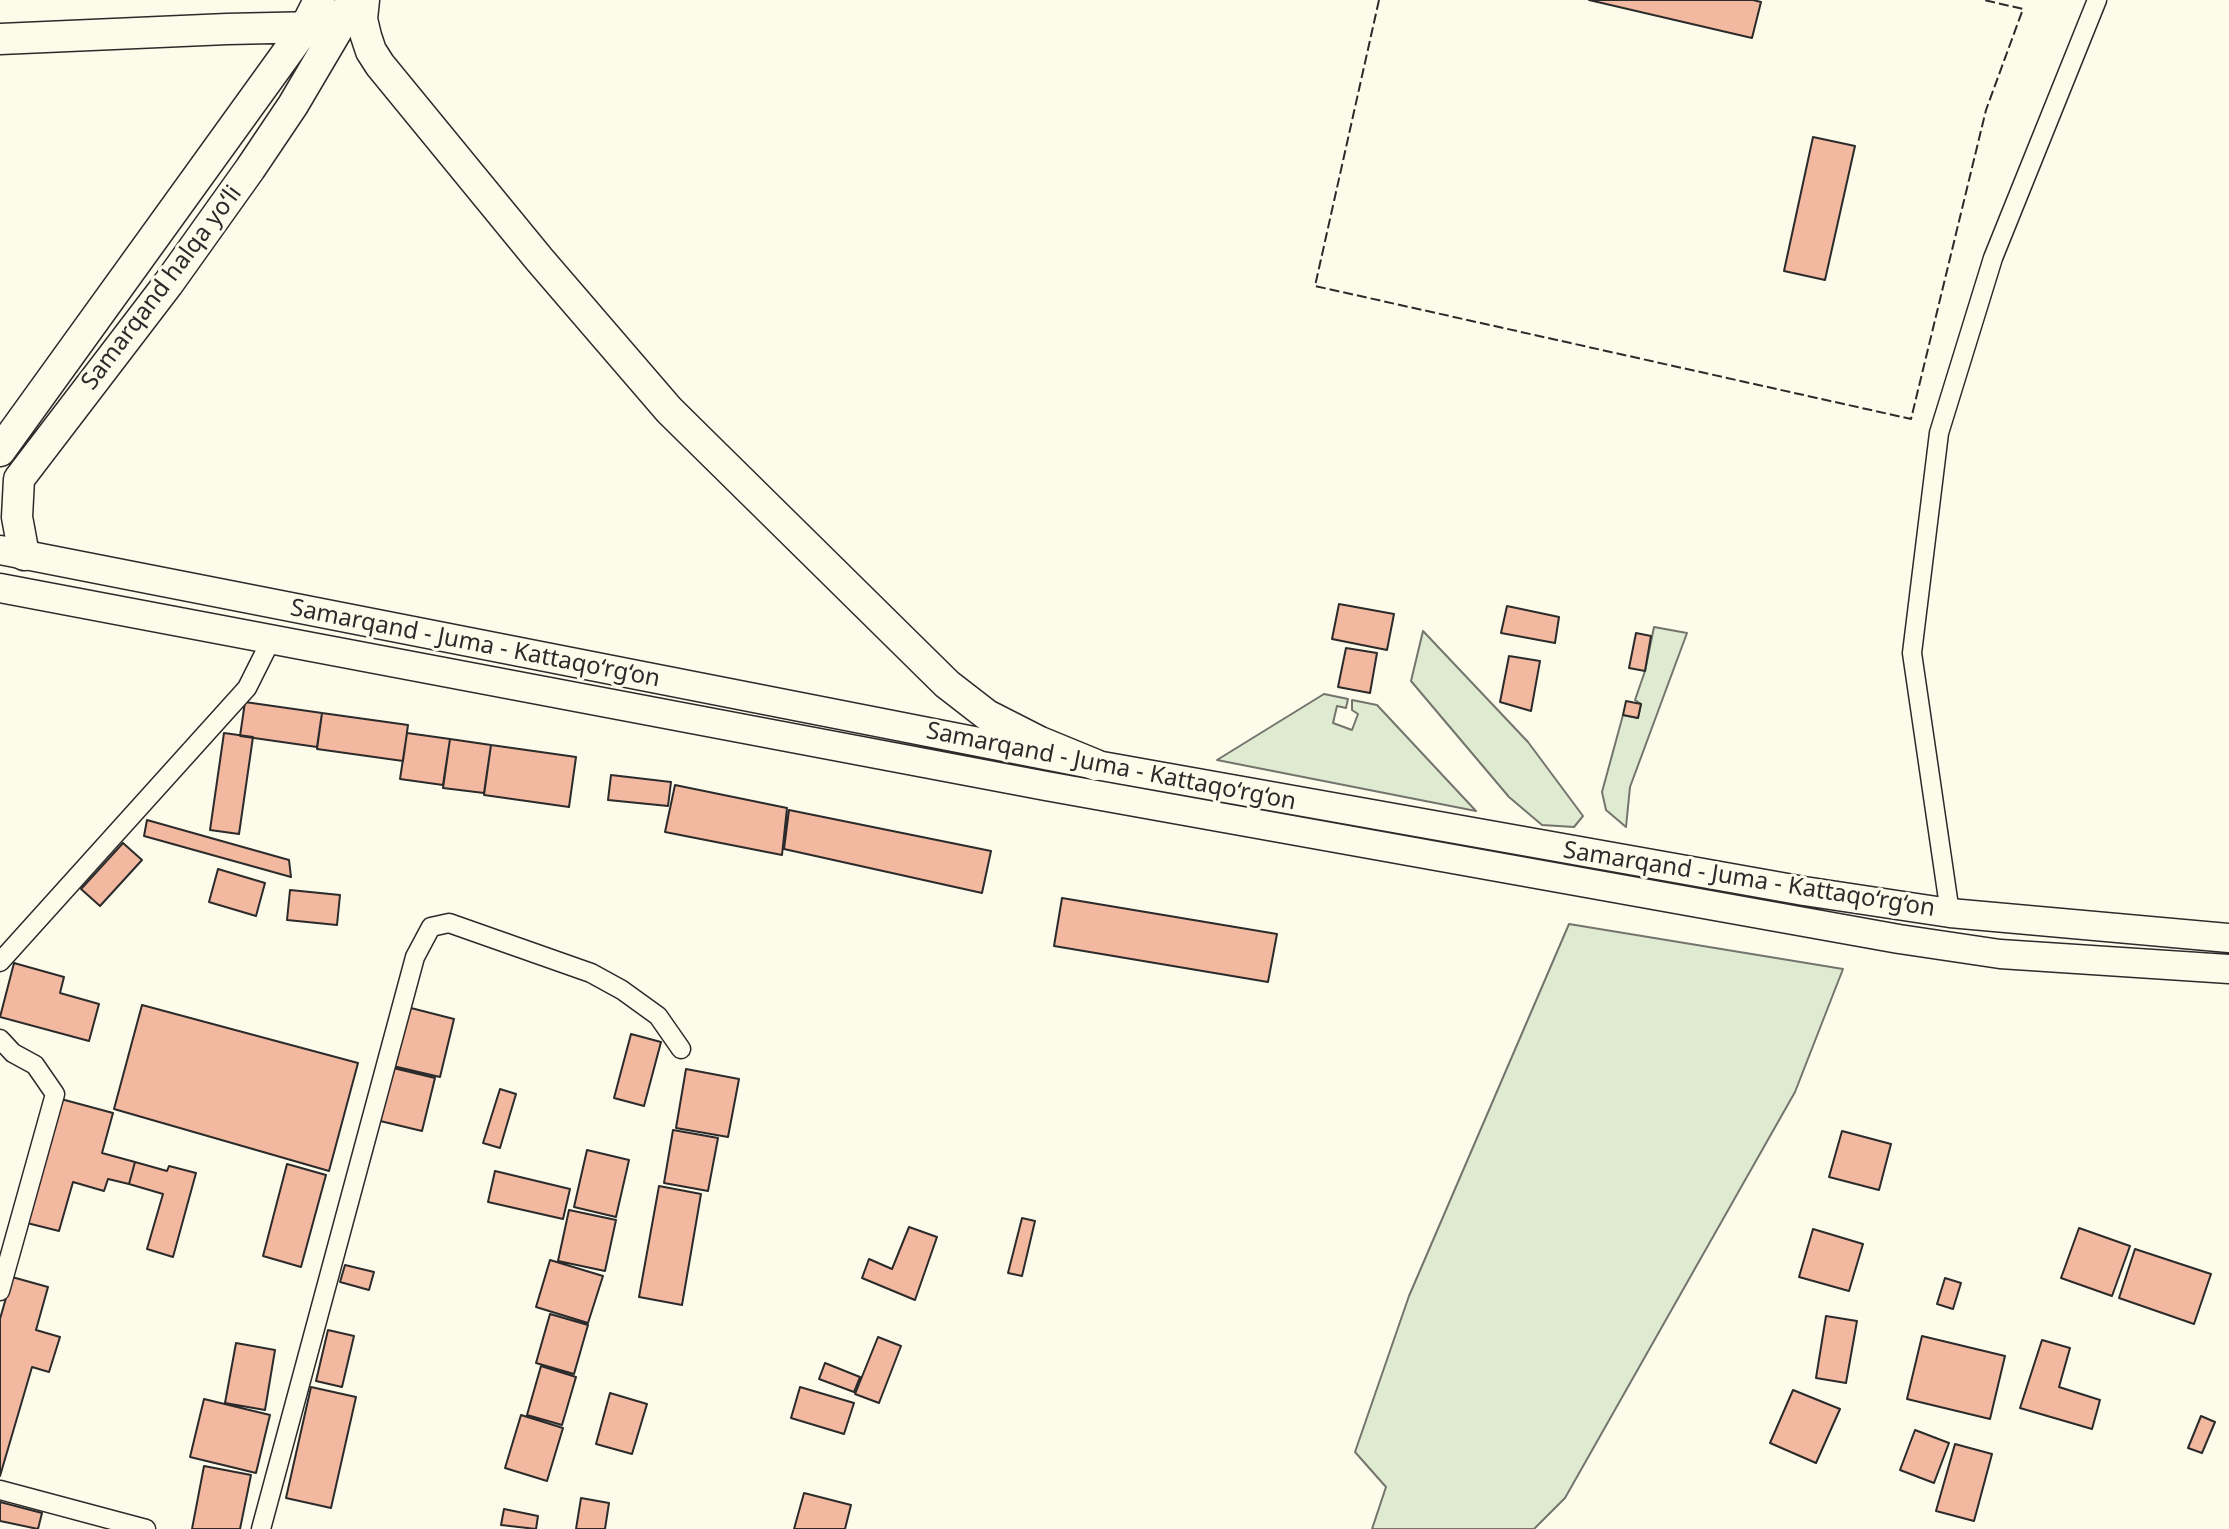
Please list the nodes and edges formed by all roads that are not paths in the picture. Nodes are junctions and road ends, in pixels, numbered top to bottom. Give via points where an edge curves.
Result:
1 (319, 0) edge
2 (364, 0) edge
3 (2097, 0) edge
4 (308, 14) edge
5 (345, 14) edge
6 (0, 39) edge
7 (0, 451) edge
8 (12, 553) edge
9 (0, 588) edge
10 (271, 640) junction
11 (1096, 765) junction
12 (1950, 913) junction
13 (2229, 938) edge
14 (0, 962) edge
15 (2229, 969) edge
16 (0, 1039) edge
17 (681, 1049) dead end
18 (7, 1057) edge
19 (0, 1291) edge
20 (0, 1490) edge
21 (146, 1529) edge
22 (261, 1529) edge

1 - 4 highway, Samarqand halqa yoʻli
2 - 11 highway via 366,36 380,65 669,410 947,684 987,715
3 - 12 street via 1993,258 1939,433 1912,653
4 - 5 highway, Samarqand halqa yoʻli
4 - 6 highway via 227,29
4 - 7 highway, Samarqand halqa yoʻli
5 - 8 highway, Samarqand halqa yoʻli via 242,181 19,479
8 - 11 main road, Samarqand - Juma - Kattaqo‘rg‘on
9 - 10 main road, Samarqand - Juma - Kattaqo‘rg‘on
10 - 14 street via 247,688
10 - 15 main road, Samarqand - Juma - Kattaqo‘rg‘on via 1899,939 2000,954
11 - 12 main road, Samarqand - Juma - Kattaqo‘rg‘on
12 - 13 main road, Samarqand - Juma - Kattaqo‘rg‘on
16 - 18 street
17 - 22 street via 658,1016 591,973 449,923 431,927 415,957
18 - 19 street via 35,1065 55,1094
20 - 21 street

